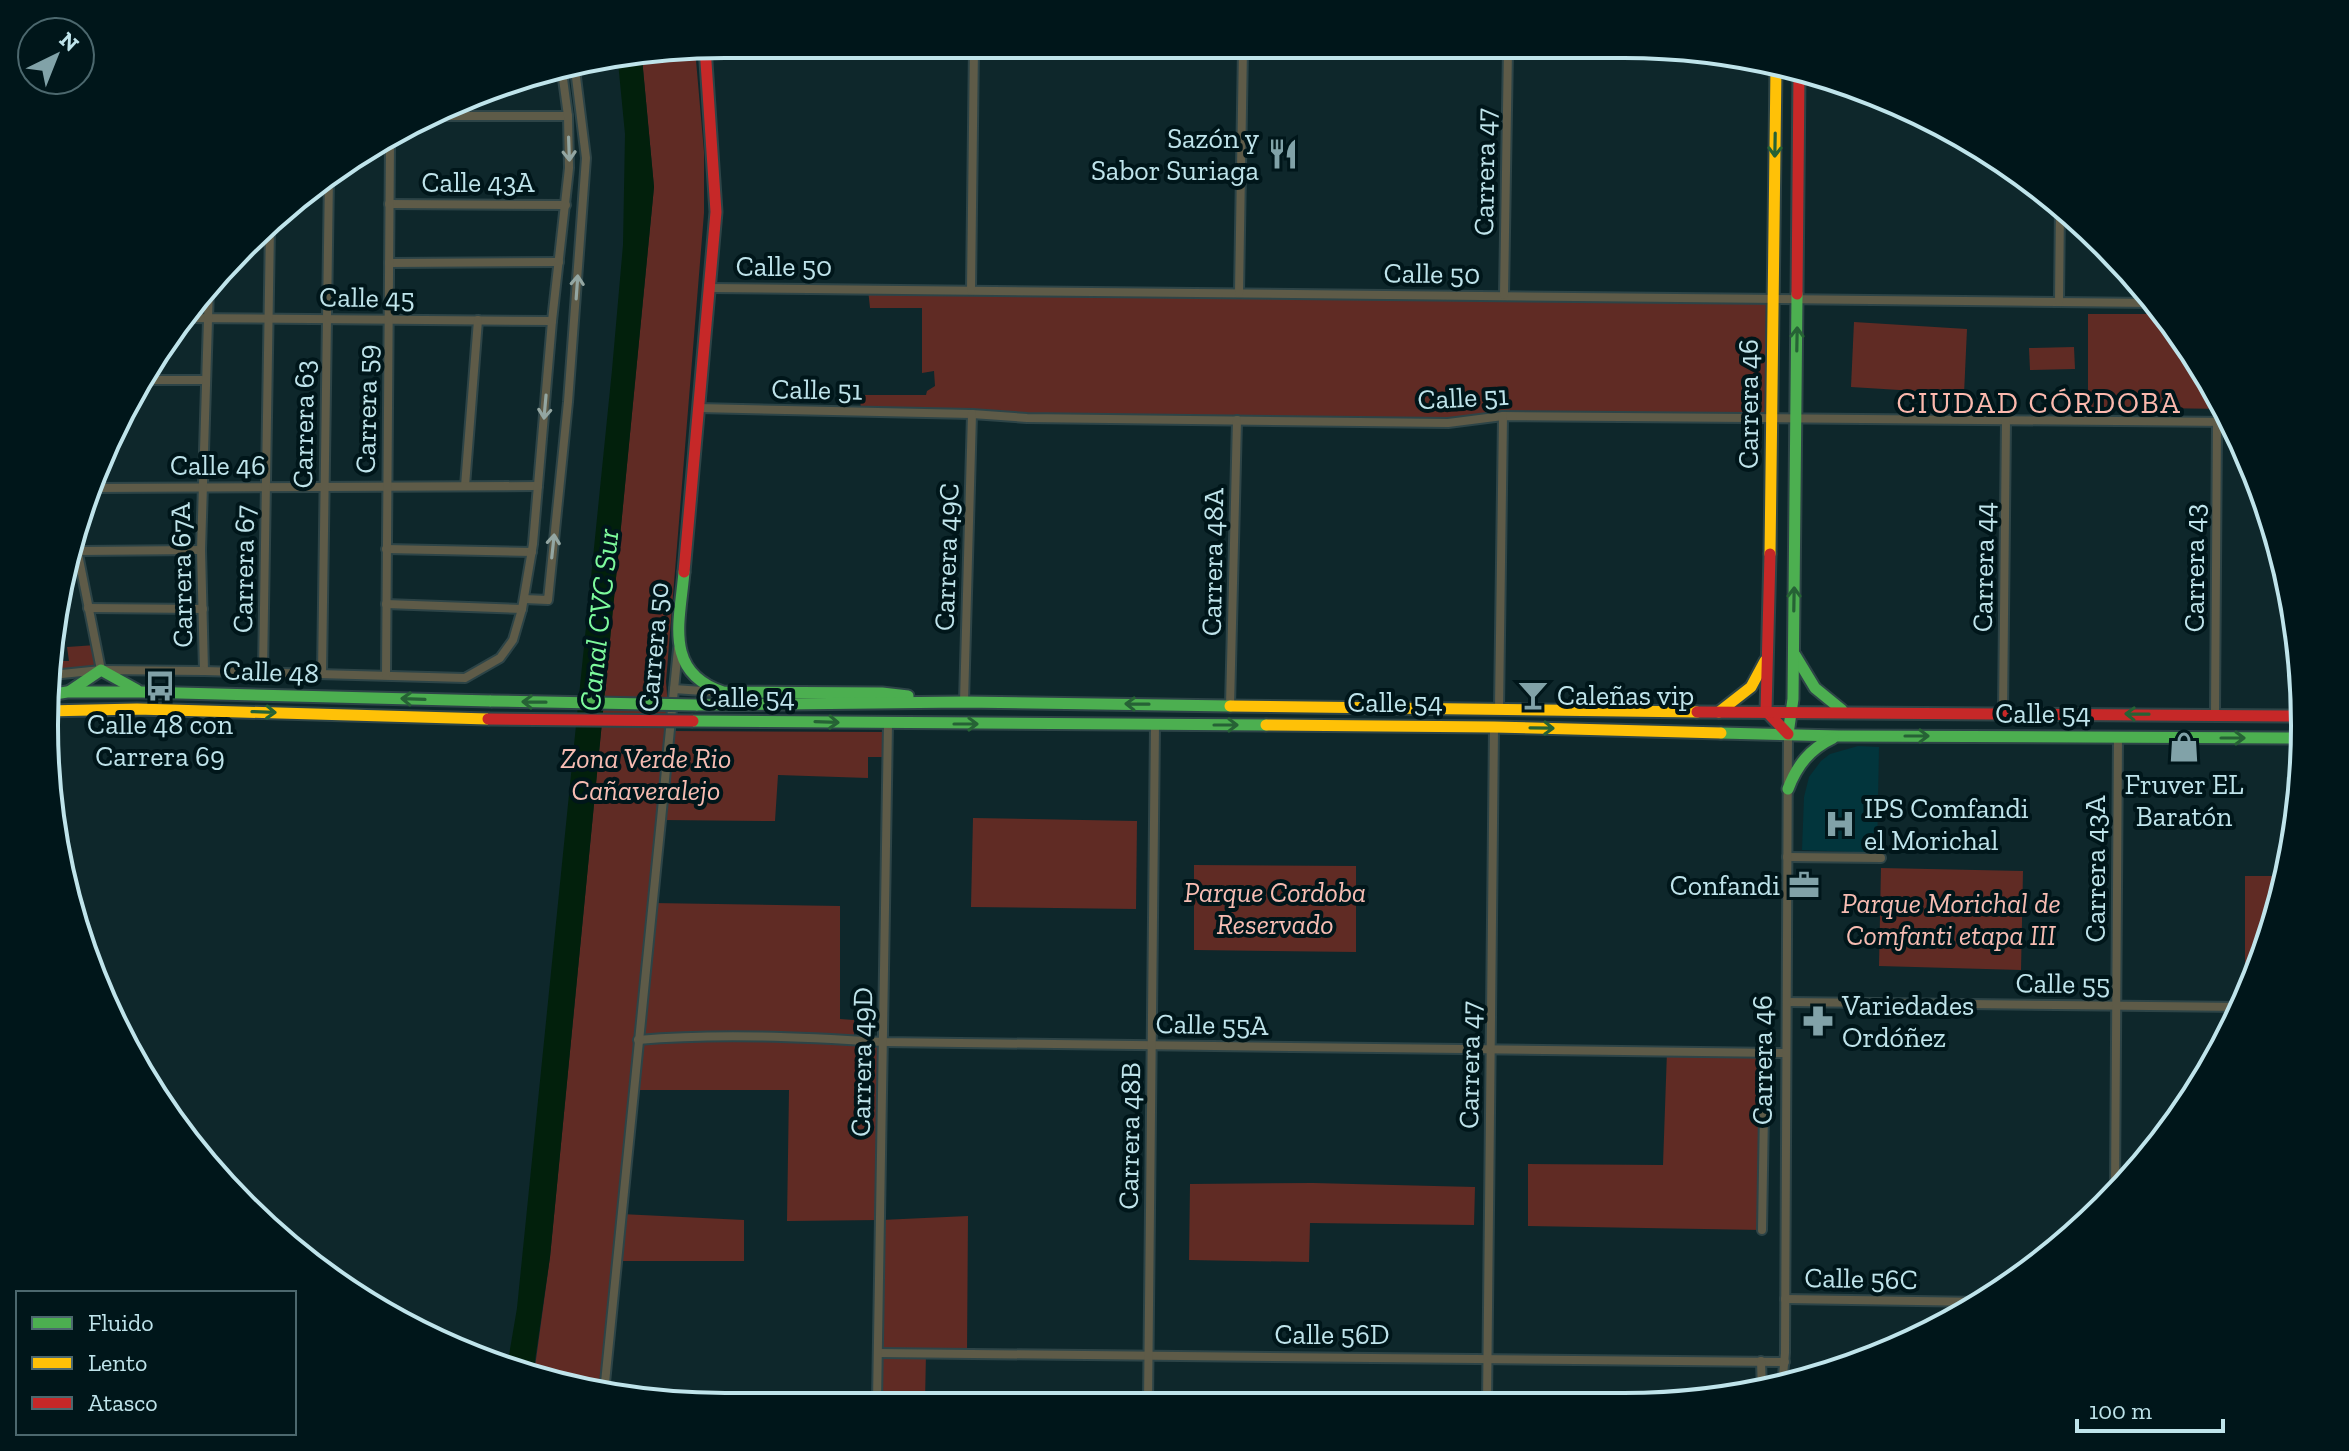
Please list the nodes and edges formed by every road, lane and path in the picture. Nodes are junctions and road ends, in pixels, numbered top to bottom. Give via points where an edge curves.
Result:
1 (706, 58) edge
2 (974, 58) edge
3 (1243, 58) edge
4 (1508, 58) edge
5 (576, 76) edge
6 (1776, 76) edge
7 (563, 79) edge
8 (1799, 82) edge
9 (454, 116) edge
10 (568, 116) junction
11 (390, 148) edge
12 (329, 189) edge
13 (389, 204) junction
14 (566, 205) junction
15 (2060, 221) edge
16 (270, 239) edge
17 (559, 262) junction
18 (389, 263) junction
19 (709, 288) junction
20 (971, 290) junction
21 (1239, 293) junction
22 (1504, 295) junction
23 (1772, 298) junction
24 (1797, 299) junction
25 (2059, 302) junction
26 (209, 303) edge
27 (2140, 303) edge
28 (197, 318) edge
29 (209, 318) junction
30 (270, 318) junction
31 (327, 319) junction
32 (389, 320) junction
33 (478, 320) junction
34 (552, 321) junction
35 (154, 380) edge
36 (206, 380) junction
37 (698, 408) junction
38 (972, 414) junction
39 (1503, 416) junction
40 (1773, 419) junction
41 (1796, 419) junction
42 (1237, 420) junction
43 (2006, 420) junction
44 (2217, 422) joint
45 (387, 486) junction
46 (465, 486) junction
47 (538, 486) junction
48 (202, 487) junction
49 (267, 487) junction
50 (102, 488) edge
51 (324, 488) junction
52 (1770, 547) junction
53 (1794, 548) junction
54 (386, 549) junction
55 (201, 550) junction
56 (82, 551) edge
57 (532, 552) junction
58 (79, 561) edge
59 (386, 604) junction
60 (523, 604) junction
61 (88, 608) junction
62 (203, 609) junction
63 (678, 644) junction
64 (1768, 649) junction
65 (1793, 651) junction
66 (101, 670) junction
67 (204, 671) junction
68 (263, 672) junction
69 (60, 674) edge
70 (322, 674) junction
71 (386, 675) junction
72 (674, 689) junction
73 (67, 692) junction
74 (141, 692) junction
75 (723, 692) junction
76 (59, 693) edge
77 (491, 701) joint
78 (964, 702) junction
79 (1230, 706) junction
80 (1499, 709) junction
81 (58, 711) edge
82 (1766, 711) junction
83 (1793, 711) junction
84 (1843, 711) junction
85 (1719, 712) junction
86 (2003, 713) junction
87 (2215, 715) junction
88 (2291, 716) edge
89 (488, 719) joint
90 (888, 723) junction
91 (1155, 725) junction
92 (1494, 727) junction
93 (1788, 734) junction
94 (1839, 736) junction
95 (2118, 737) junction
96 (2291, 738) edge
97 (1788, 789) junction
98 (1787, 857) junction
99 (1881, 858) dead end
100 (1787, 1002) junction
101 (2115, 1005) junction
102 (2228, 1007) edge
103 (638, 1040) junction
104 (883, 1042) junction
105 (1152, 1045) junction
106 (1491, 1048) junction
107 (1765, 1052) junction
108 (1786, 1053) junction
109 (2115, 1176) edge
110 (1762, 1230) dead end
111 (1785, 1299) junction
112 (1961, 1302) edge
113 (878, 1353) junction
114 (1148, 1355) junction
115 (1488, 1357) junction
116 (1761, 1361) junction
117 (1785, 1362) junction
118 (1784, 1373) edge
119 (1762, 1378) edge
120 (605, 1382) edge
121 (877, 1393) edge
122 (1148, 1393) edge
123 (1487, 1393) edge

1 - 19 main road, Carrera 50 via 716,212
2 - 20 street
3 - 21 street
4 - 22 street, Carrera 47
60 -> 5 street via 548,600 568,402 586,158
6 -> 23 main road, Carrera 46
7 - 10 street
8 - 24 main road, Carrera 46
9 - 10 street
10 -> 14 street
11 - 13 street, Carrera 59
12 - 31 street, Carrera 63
13 - 14 street, Calle 43A
13 - 18 street, Carrera 59
14 - 17 street
15 - 25 street
16 - 30 street, Carrera 67
17 - 18 street
17 - 34 street
18 - 32 street, Carrera 59
19 - 20 street, Calle 50
19 - 37 main road, Carrera 50
20 - 21 street, Calle 50
21 - 22 street, Calle 50
22 - 23 street, Calle 50
23 - 24 street, Calle 50
23 - 40 main road, Carrera 46
24 - 25 street, Calle 50
41 -> 24 main road, Carrera 46
25 - 27 street, Calle 50
26 - 29 street, Carrera 67A
28 - 29 street, Calle 45
29 - 30 street, Calle 45
29 - 36 street, Carrera 67A
30 - 31 street, Calle 45
30 - 49 street, Carrera 67
31 - 32 street, Calle 45
31 - 51 street, Carrera 63
32 - 33 street, Calle 45
32 - 45 street, Carrera 59
33 - 34 street, Calle 45
33 - 46 street
34 -> 47 street
35 - 36 street
36 - 48 street, Carrera 67A
37 - 38 street, Calle 51
37 - 63 main road, Carrera 50
38 - 42 street, Calle 51
38 - 78 street, Carrera 49C
39 - 40 street, Calle 51
39 - 42 street, Calle 51 via 1448,423
39 - 80 street
40 - 41 street, Calle 51
40 - 52 main road, Carrera 46
41 - 43 street, Calle 51
41 - 53 main road, Carrera 46
42 - 79 street, Carrera 48A
43 - 44 street, Calle 51
43 - 86 street, Carrera 44
44 - 87 street, Carrera 43
45 - 46 street, Calle 46
45 - 51 street, Calle 46
45 - 54 street, Carrera 59
46 - 47 street, Calle 46
47 - 57 street
48 - 49 street, Calle 46
48 - 50 street, Calle 46
48 - 55 street, Carrera 67A
49 - 51 street, Calle 46
49 - 68 street, Carrera 67
51 - 70 street, Carrera 63
52 - 53 main road
52 - 64 main road, Carrera 46
65 -> 53 main road, Carrera 46
54 - 57 street
54 - 59 street, Carrera 59
55 - 56 street
55 - 62 street, Carrera 67A
57 - 60 street
58 - 61 street
59 - 60 street
59 - 71 street, Carrera 59
60 - 71 street, Calle 48 via 513,640 500,658 465,678
61 - 62 street
61 - 66 street
62 - 67 street, Carrera 67A
63 - 72 street, Carrera 50
63 - 75 main road via 693,677
64 - 82 main road, Carrera 46
64 - 85 main road via 1751,687
65 - 83 main road, Carrera 46
65 - 84 main road via 1815,688
66 - 67 street, Calle 48
66 - 69 street, Calle 48
66 - 73 main road
66 - 74 main road
67 - 68 street, Calle 48
68 - 70 street, Calle 48
70 - 71 street, Calle 48
72 - 75 street, Calle 54
72 - 103 street, Carrera 50
73 - 74 main road, Calle 48
73 - 76 main road, Calle 48
77 -> 74 main road, Calle 48
75 - 78 main road, Calle 54 via 882,693
78 -> 77 main road, Calle 54, bridge
79 -> 78 main road, Calle 54
79 - 80 main road, Calle 54
80 - 85 main road, Calle 54
81 -> 89 main road, Calle 48
82 - 83 main road, Calle 54
82 - 85 main road, Calle 54
82 - 93 main road
83 - 84 main road, Calle 54
83 - 93 main road, Carrera 46
84 - 86 main road, Calle 54
87 -> 86 main road, Calle 54
87 - 88 main road, Calle 54
89 -> 90 main road, Calle 54, bridge
90 -> 91 main road, Calle 54
90 - 104 street, Carrera 49D
91 -> 92 main road, Calle 54
91 - 105 street, Carrera 48B
92 -> 93 main road, Calle 54
92 - 106 street, Carrera 47
93 - 94 main road, Calle 54
93 - 97 street, Carrera 46
94 -> 95 main road, Calle 54
94 - 97 main road via 1810,752
95 -> 96 main road, Calle 54
95 - 101 street, Carrera 43A
97 - 98 street, Carrera 46
98 - 99 street
98 - 100 street, Carrera 46
100 - 101 street, Calle 55
100 - 108 street, Carrera 46
101 - 102 street, Calle 55
101 - 109 street, Carrera 43A
103 - 104 street, Calle 55A
103 - 120 street, Carrera 50
104 - 105 street, Calle 55A
104 - 113 street, Carrera 49D
105 - 106 street, Calle 55A
105 - 114 street, Carrera 48B
106 - 107 street, Calle 55A
106 - 115 street, Carrera 47
107 - 108 street, Calle 55A
107 - 110 street, Carrera 46
108 - 111 street, Carrera 46
111 - 112 street, Calle 56C
111 - 117 street, Carrera 46
113 - 114 street, Calle 56D
113 - 121 street, Carrera 49D
114 - 115 street, Calle 56D
114 - 122 street, Carrera 48B
115 - 116 street, Calle 56D
115 - 123 street, Carrera 47
116 - 117 street, Calle 56D
116 - 119 street
117 - 118 street, Carrera 46

